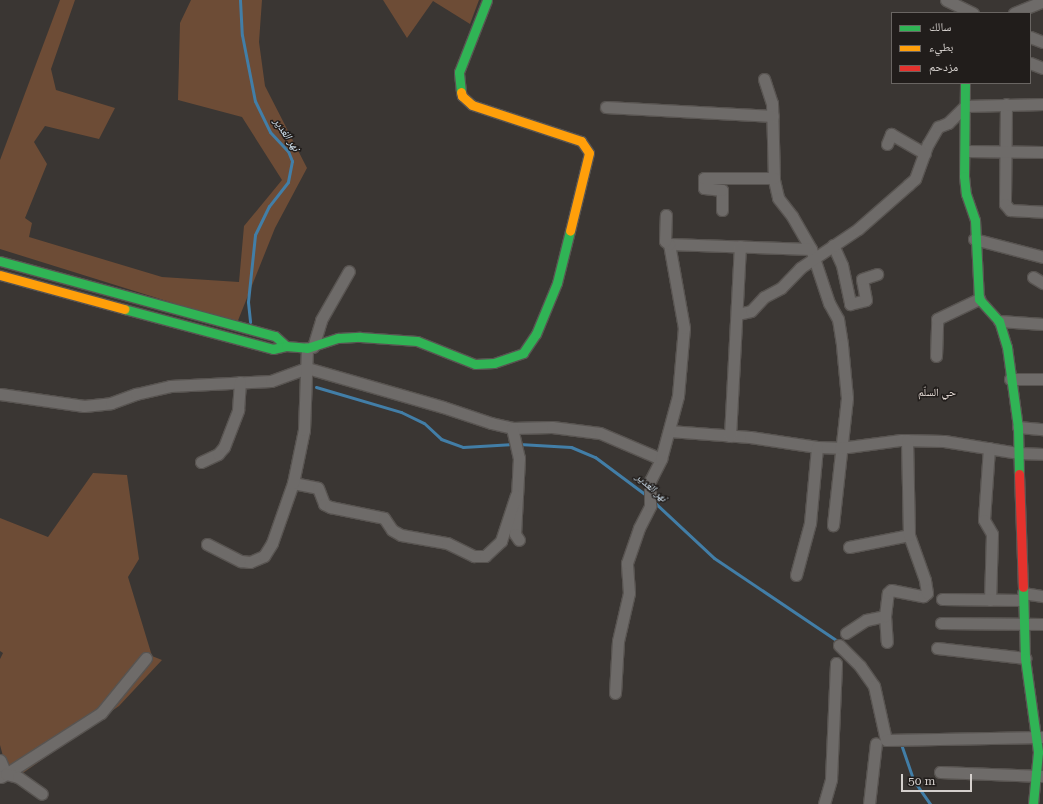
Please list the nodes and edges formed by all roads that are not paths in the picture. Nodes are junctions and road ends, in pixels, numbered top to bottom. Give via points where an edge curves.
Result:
1 (487, 0) edge
2 (946, 0) edge
3 (1043, 1) edge
4 (971, 12) edge
5 (1016, 12) edge
6 (1031, 37) edge
7 (1043, 42) edge
8 (1031, 63) edge
9 (1043, 68) edge
10 (764, 79) dead end
11 (966, 84) edge
12 (1006, 104) junction
13 (1043, 104) edge
14 (965, 106) junction
15 (606, 107) dead end
16 (773, 116) junction
17 (887, 144) dead end
18 (966, 151) junction
19 (1006, 152) junction
20 (1043, 152) edge
21 (924, 154) junction
22 (774, 178) junction
23 (722, 210) dead end
24 (1043, 212) edge
25 (666, 215) dead end
26 (974, 239) junction
27 (669, 244) junction
28 (833, 245) junction
29 (740, 246) junction
30 (812, 253) junction
31 (1043, 257) edge
32 (0, 261) edge
33 (349, 271) dead end
34 (877, 274) dead end
35 (0, 275) edge
36 (1033, 277) dead end
37 (1043, 283) edge
38 (979, 299) junction
39 (737, 314) junction
40 (999, 321) junction
41 (1043, 324) edge
42 (286, 346) junction
43 (310, 347) junction
44 (936, 356) dead end
45 (307, 368) junction
46 (1010, 379) junction
47 (1043, 379) edge
48 (240, 382) junction
49 (0, 394) edge
50 (1018, 427) junction
51 (1043, 429) edge
52 (669, 431) junction
53 (730, 436) junction
54 (515, 438) junction
55 (908, 440) junction
56 (817, 447) junction
57 (840, 448) junction
58 (989, 448) junction
59 (1018, 453) junction
60 (1043, 454) edge
61 (661, 459) junction
62 (201, 462) dead end
63 (293, 483) junction
64 (516, 495) junction
65 (832, 525) dead end
66 (909, 535) junction
67 (519, 540) dead end
68 (207, 544) dead end
69 (849, 547) dead end
70 (796, 575) dead end
71 (1022, 596) junction
72 (1043, 596) edge
73 (942, 599) dead end
74 (990, 600) junction
75 (885, 616) junction
76 (941, 623) dead end
77 (1024, 623) junction
78 (1043, 624) edge
79 (846, 633) dead end
80 (887, 642) dead end
81 (839, 645) dead end
82 (937, 648) dead end
83 (146, 658) dead end
84 (1025, 658) junction
85 (836, 662) dead end
86 (615, 693) dead end
87 (1040, 737) edge
88 (876, 743) dead end
89 (0, 760) edge
90 (940, 772) dead end
91 (3, 776) edge
92 (1039, 776) edge
93 (42, 794) dead end
94 (824, 804) edge
95 (869, 804) edge
96 (1033, 804) edge

1 - 43 street via 459,72 462,96 472,105 581,141 589,153 566,255 536,334 523,353 512,359 482,364 469,362 423,343 400,339 338,338
2 - 4 street
3 - 5 street
6 - 7 street
8 - 9 street
10 - 16 street
11 - 14 street
12 - 13 street
12 - 14 street
12 - 19 street
14 - 18 street
14 - 21 street via 948,123 938,127
15 - 16 street
16 - 22 street
17 - 21 street via 891,134
18 - 19 street
18 - 26 street via 964,182 975,220
19 - 20 street
19 - 24 street via 1005,204 1010,210
21 - 28 street via 915,178 858,229
22 - 23 street via 704,178 704,188 722,190
22 - 30 street via 778,198 792,216
25 - 27 street via 665,241
26 - 31 street
26 - 38 street
27 - 29 street
27 - 52 street via 684,328 678,396
28 - 30 street
28 - 34 street via 842,265 850,304 866,300 862,279
29 - 30 street
29 - 39 street
30 - 39 street via 781,288 764,297 751,311
30 - 57 street via 838,319 847,379 846,417
32 - 42 street via 275,336
33 - 43 street via 321,320
35 - 42 street via 264,347 273,349
36 - 37 street
38 - 40 street
38 - 44 street via 938,319
39 - 53 street via 732,361
40 - 41 street
40 - 46 street via 1007,347
42 - 43 street
43 - 45 street
45 - 48 street via 271,381
45 - 54 street
45 - 63 street via 304,430
46 - 47 street
46 - 50 street
48 - 49 street via 170,386 111,402 84,406
48 - 62 street via 238,410 224,447 218,454
50 - 51 street
50 - 59 street
52 - 53 street
52 - 61 street
53 - 56 street
54 - 61 street via 552,427 600,433
54 - 64 street
55 - 57 street via 866,442
55 - 58 street via 944,441
55 - 66 street
56 - 57 street
56 - 70 street via 810,523
57 - 65 street
58 - 59 street
58 - 74 street via 984,520 992,534
59 - 60 street
59 - 71 street
61 - 86 street via 650,481 650,502 627,563 629,593 618,641
63 - 64 street via 318,488 324,504 330,507 384,518 392,530 401,535 447,543 474,556 485,556 501,541
63 - 68 street via 272,543 264,556 250,562 241,561
64 - 67 street via 515,534
66 - 69 street
66 - 75 street via 927,593 923,596 891,590 888,593
71 - 72 street
71 - 74 street
71 - 77 street
73 - 74 street
75 - 79 street via 866,620
75 - 80 street
76 - 77 street
77 - 78 street
77 - 84 street
81 - 87 street via 860,666 874,686 886,740
82 - 84 street
83 - 91 street via 100,713
84 - 87 street
85 - 94 street via 831,779
87 - 92 street
88 - 95 street
89 - 91 street
90 - 92 street
91 - 93 street via 18,777
92 - 96 street

